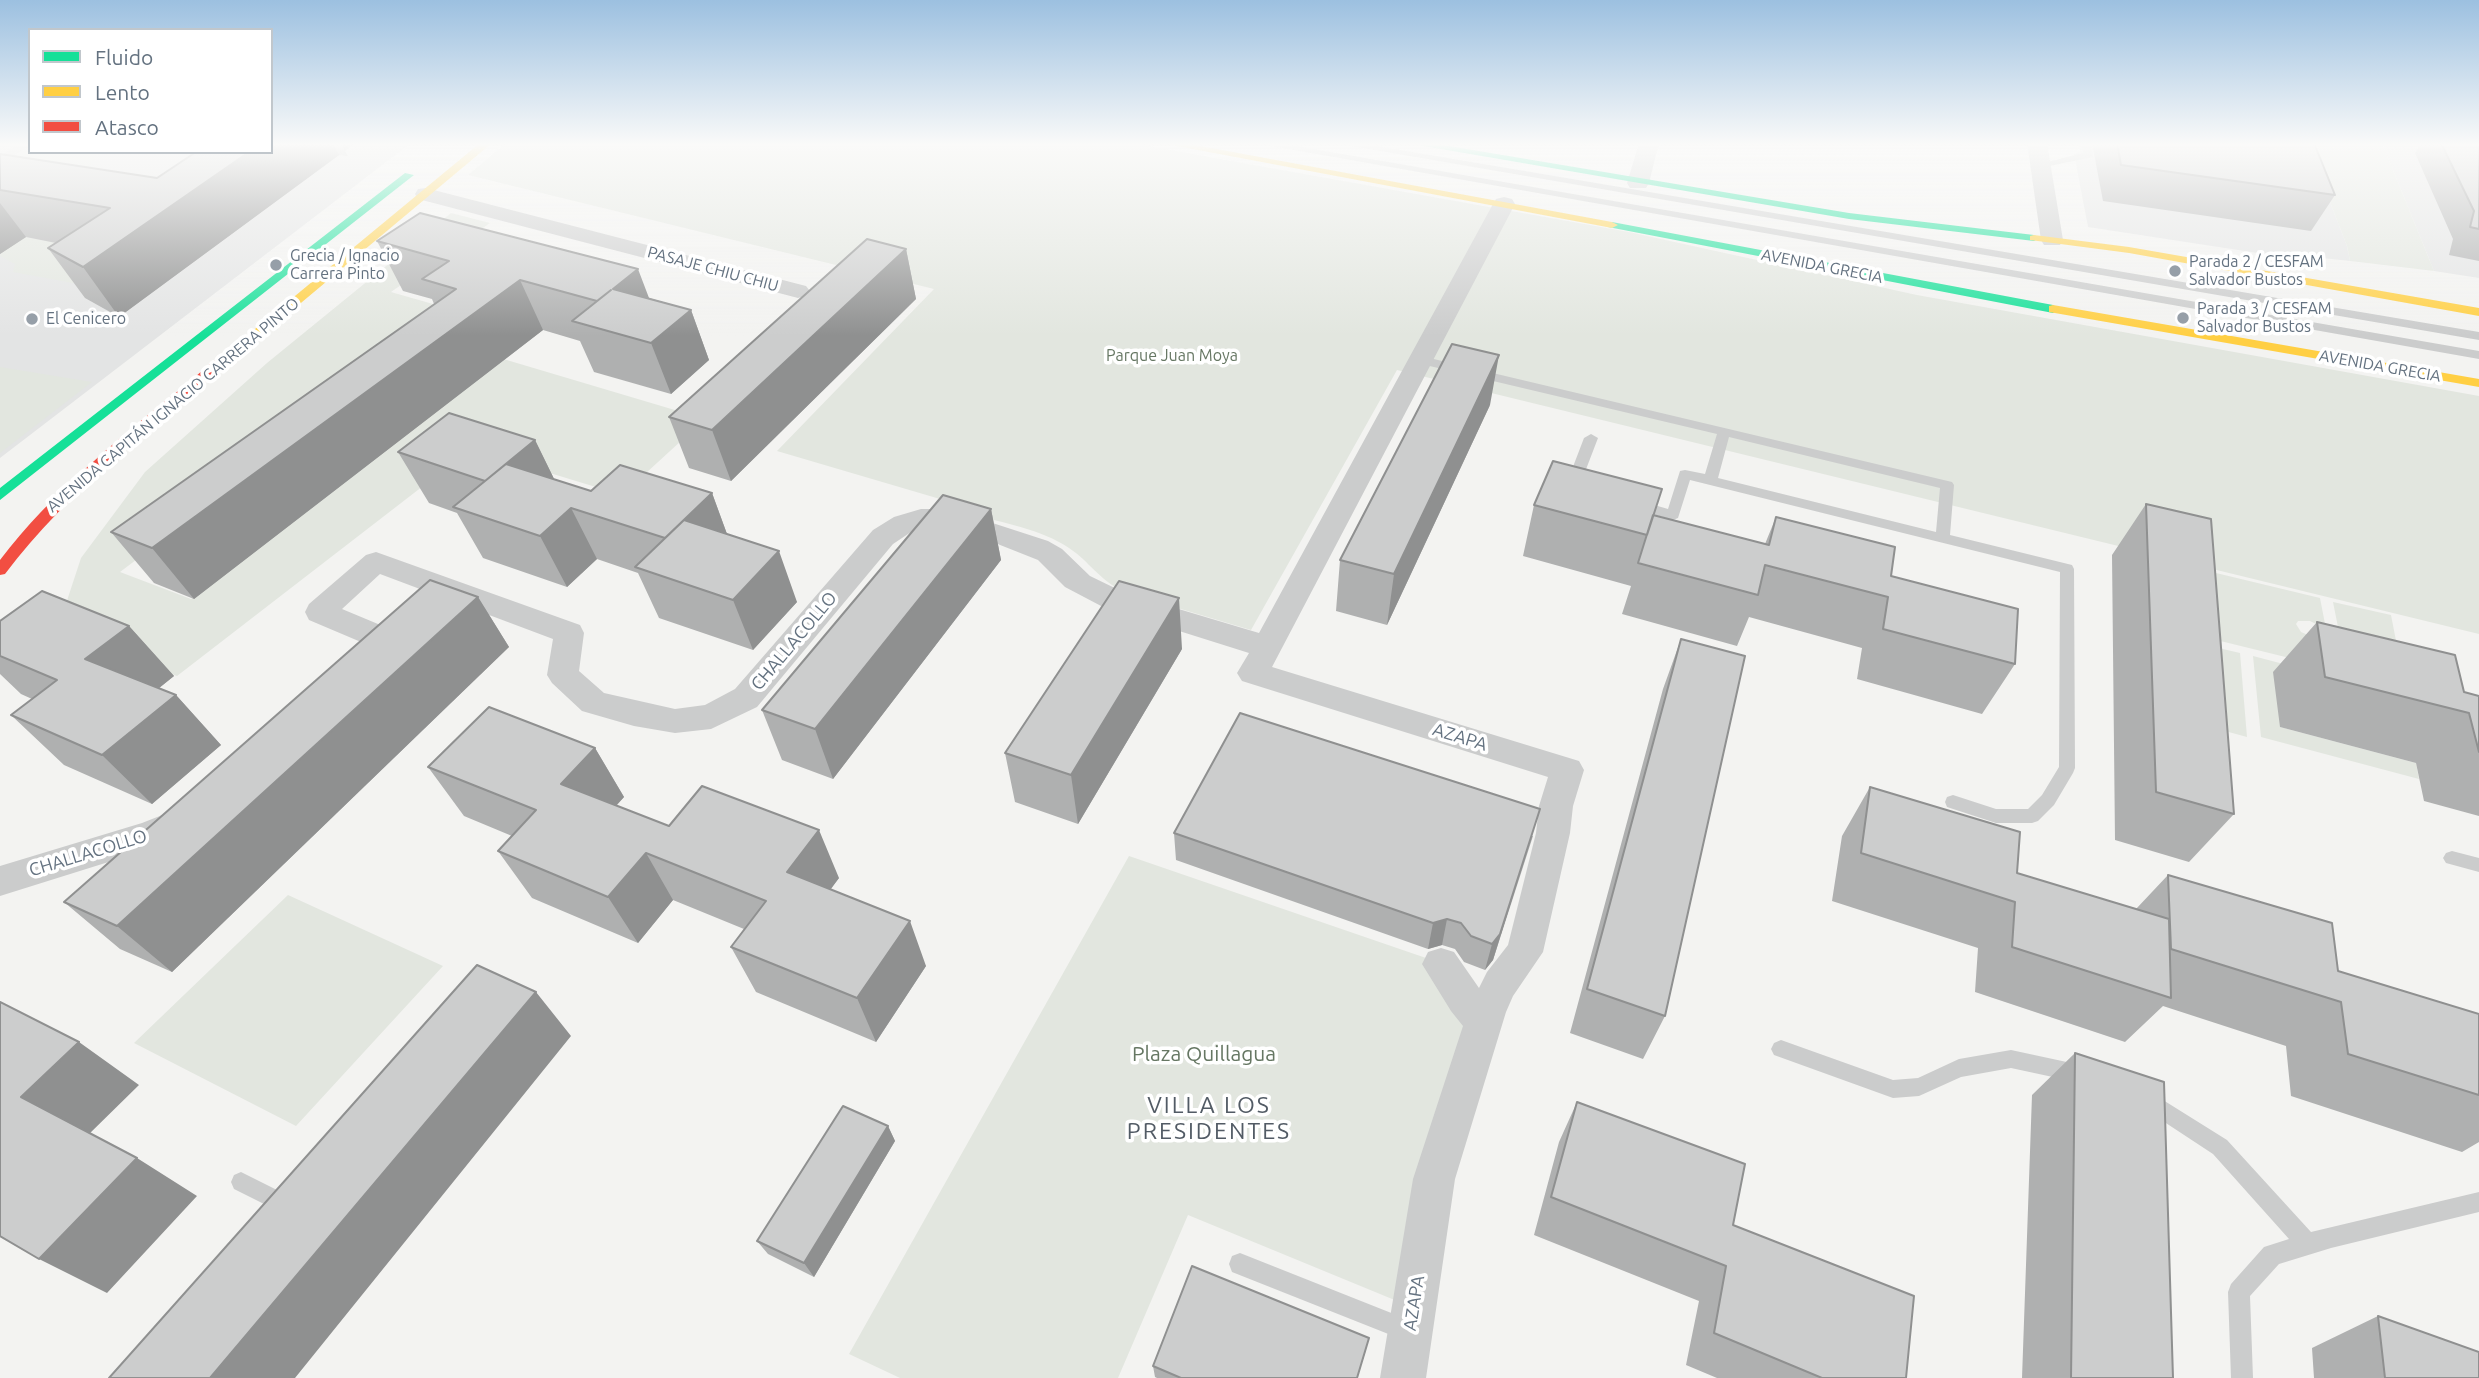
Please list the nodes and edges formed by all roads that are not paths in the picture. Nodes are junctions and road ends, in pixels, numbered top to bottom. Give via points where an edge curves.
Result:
1 (368, 207) edge
2 (410, 207) edge
3 (477, 207) edge
4 (1502, 207) edge
5 (1521, 207) edge
6 (1629, 207) edge
7 (1719, 207) edge
8 (1795, 207) edge
9 (2047, 207) edge
10 (2052, 240) junction
11 (797, 290) dead end
12 (2479, 312) edge
13 (2479, 336) edge
14 (2479, 355) edge
15 (1421, 360) junction
16 (2479, 383) edge
17 (1724, 432) junction
18 (1591, 438) dead end
19 (1710, 480) junction
20 (1584, 492) edge
21 (0, 495) edge
22 (1622, 502) edge
23 (1943, 538) junction
24 (0, 570) edge
25 (1267, 647) junction
26 (350, 678) edge
27 (1952, 802) dead end
28 (196, 812) edge
29 (2452, 858) dead end
30 (2479, 865) edge
31 (0, 881) edge
32 (1441, 964) dead end
33 (1483, 1021) junction
34 (1780, 1049) dead end
35 (2095, 1080) edge
36 (2130, 1093) edge
37 (241, 1182) dead end
38 (2479, 1202) edge
39 (280, 1232) edge
40 (2307, 1244) junction
41 (1240, 1264) dead end
42 (1410, 1331) junction
43 (1403, 1378) edge
44 (2242, 1378) edge

1 - 21 main road, AVENIDA CAPITÁN IGNACIO CARRERA PINTO
2 - 24 main road, AVENIDA CAPITÁN IGNACIO CARRERA PINTO via 64,494 23,537
3 - 11 street, PASAJE CHIU CHIU
4 - 15 street, AZAPA
5 - 16 main road, AVENIDA GRECIA via 1973,295
6 - 14 lane
7 - 13 lane
8 - 10 main road
9 - 10 street
10 - 12 main road
15 - 17 lane
15 - 25 street, AZAPA
17 - 19 lane
17 - 23 lane via 1947,485
18 - 20 lane via 1571,489
19 - 22 lane via 1685,474 1673,514
19 - 23 lane
23 - 27 lane via 2067,569 2067,768 2048,800 2032,816 1996,816
25 - 26 street, CHALLACOLLO via 1114,600 1074,579 1048,553 1029,544 929,518 910,521 883,537 746,698 711,717 675,721 593,702 563,675 569,633 376,562 320,612 391,642
25 - 33 street, AZAPA via 1253,673 1567,770 1525,952 1500,984
28 - 31 street, CHALLACOLLO via 150,835
29 - 30 lane
32 - 33 street
33 - 42 street, AZAPA via 1434,1179
34 - 35 lane via 1893,1089 1919,1087 1959,1068 2011,1059
36 - 40 lane via 2153,1101 2220,1147
37 - 39 lane via 298,1211
38 - 40 lane
40 - 44 lane via 2272,1255 2239,1292
41 - 42 lane
42 - 43 street, AZAPA

